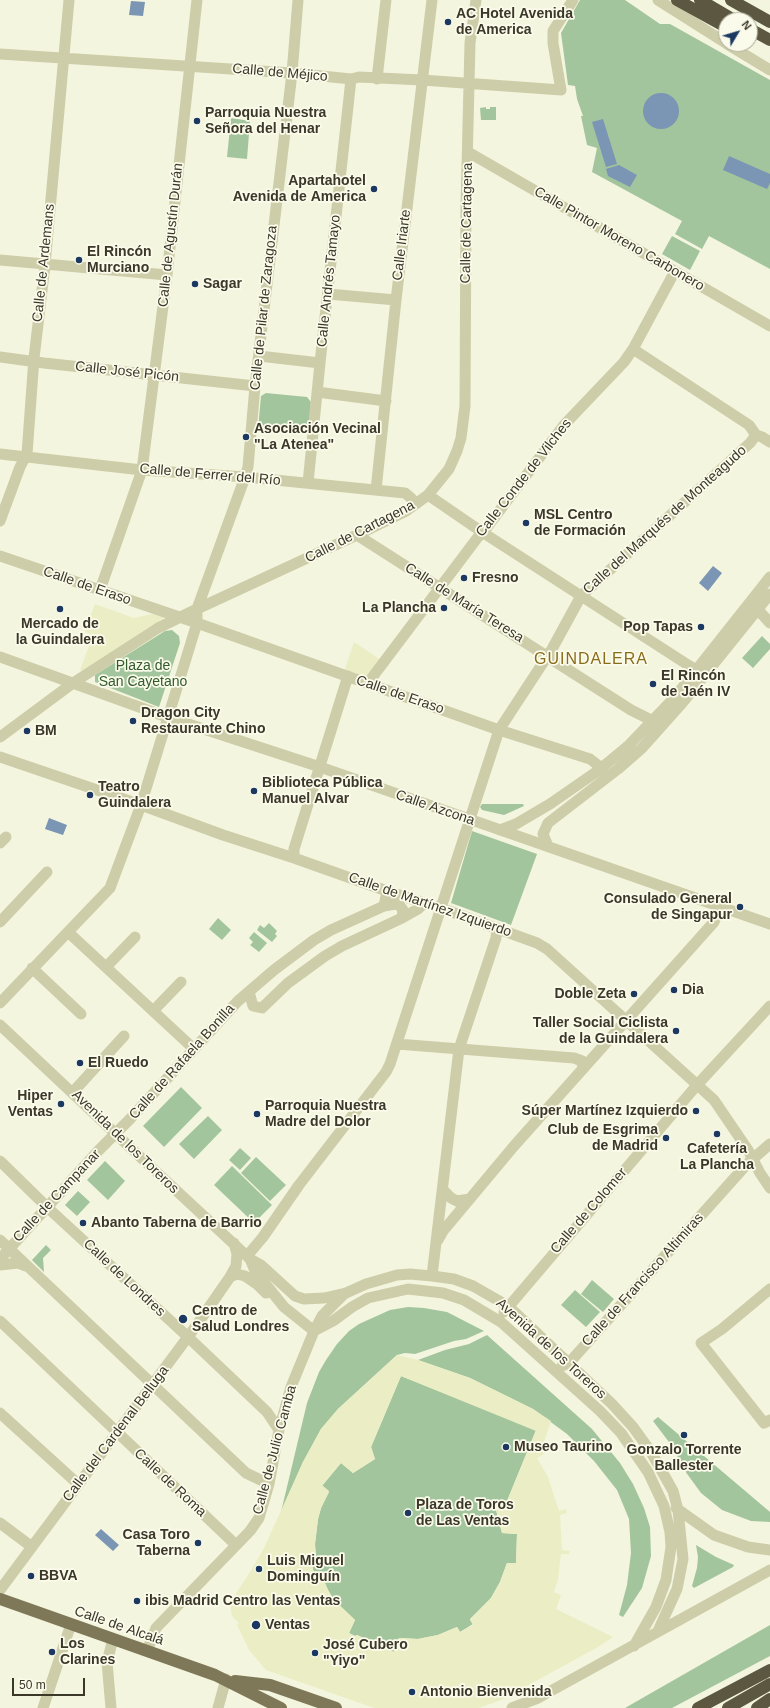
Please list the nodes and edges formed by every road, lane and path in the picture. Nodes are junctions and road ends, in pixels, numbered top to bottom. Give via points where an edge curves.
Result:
1 (69, 0) edge
2 (197, 0) edge
3 (298, 0) edge
4 (386, 0) edge
5 (432, 0) edge
6 (476, 0) edge
7 (572, 0) edge
8 (658, 0) edge
9 (677, 0) edge
10 (731, 0) edge
11 (702, 1) edge
12 (721, 12) edge
13 (770, 22) edge
14 (718, 23) edge
15 (758, 33) edge
16 (718, 38) edge
17 (758, 40) edge
18 (770, 40) edge
19 (770, 44) edge
20 (740, 52) edge
21 (0, 54) edge
22 (64, 58) junction
23 (190, 66) junction
24 (770, 70) edge
25 (292, 73) junction
26 (351, 78) junction
27 (377, 79) junction
28 (422, 80) junction
29 (469, 85) junction
30 (468, 152) junction
31 (0, 260) edge
32 (45, 265) junction
33 (675, 271) junction
34 (167, 275) junction
35 (328, 294) junction
36 (396, 300) junction
37 (770, 326) edge
38 (633, 349) junction
39 (259, 356) junction
40 (0, 357) edge
41 (34, 362) junction
42 (320, 363) junction
43 (155, 375) junction
44 (255, 386) junction
45 (317, 392) junction
46 (386, 400) junction
47 (756, 434) junction
48 (770, 442) edge
49 (0, 454) edge
50 (26, 457) junction
51 (142, 470) junction
52 (245, 477) junction
53 (308, 483) junction
54 (376, 490) junction
55 (428, 495) junction
56 (416, 504) junction
57 (0, 521) edge
58 (482, 532) junction
59 (357, 535) junction
60 (0, 556) edge
61 (770, 577) edge
62 (439, 588) junction
63 (100, 590) junction
64 (770, 594) edge
65 (581, 596) junction
66 (758, 608) junction
67 (197, 609) junction
68 (179, 618) junction
69 (197, 623) junction
70 (770, 623) edge
71 (547, 655) junction
72 (0, 657) edge
73 (710, 669) junction
74 (696, 670) junction
75 (348, 676) junction
76 (73, 683) junction
77 (368, 683) junction
78 (167, 717) junction
79 (653, 721) junction
80 (499, 730) junction
81 (0, 737) edge
82 (0, 757) edge
83 (320, 767) junction
84 (599, 770) junction
85 (141, 805) junction
86 (470, 820) junction
87 (500, 830) junction
88 (548, 846) junction
89 (294, 858) junction
90 (47, 872) dead end
91 (387, 891) junction
92 (424, 903) junction
93 (384, 906) junction
94 (717, 906) junction
95 (441, 909) junction
96 (402, 918) junction
97 (0, 922) edge
98 (770, 924) edge
99 (497, 928) junction
100 (68, 932) junction
101 (135, 937) dead end
102 (106, 967) junction
103 (32, 968) junction
104 (181, 982) dead end
105 (249, 992) junction
106 (0, 1003) edge
107 (770, 1006) edge
108 (154, 1011) junction
109 (82, 1014) dead end
110 (627, 1021) junction
111 (0, 1025) edge
112 (124, 1036) dead end
113 (397, 1044) junction
114 (194, 1050) junction
115 (459, 1050) junction
116 (583, 1069) junction
117 (697, 1085) junction
118 (73, 1092) junction
119 (116, 1133) junction
120 (770, 1144) edge
121 (753, 1158) junction
122 (0, 1161) edge
123 (770, 1188) edge
124 (444, 1190) junction
125 (470, 1199) junction
126 (47, 1207) junction
127 (0, 1240) edge
128 (438, 1240) junction
129 (234, 1243) junction
130 (9, 1248) junction
131 (249, 1257) junction
132 (0, 1259) edge
133 (0, 1265) edge
134 (26, 1266) junction
135 (432, 1276) junction
136 (230, 1277) junction
137 (770, 1289) edge
138 (346, 1293) junction
139 (508, 1306) junction
140 (284, 1307) junction
141 (0, 1322) edge
142 (501, 1322) junction
143 (314, 1331) junction
144 (188, 1337) junction
145 (525, 1343) junction
146 (569, 1363) junction
147 (153, 1385) junction
148 (0, 1413) edge
149 (767, 1422) edge
150 (279, 1430) junction
151 (116, 1433) junction
152 (78, 1484) junction
153 (269, 1484) junction
154 (657, 1489) junction
155 (678, 1510) junction
156 (0, 1523) edge
157 (236, 1544) junction
158 (32, 1547) junction
159 (770, 1550) edge
160 (770, 1570) edge
161 (0, 1590) edge
162 (0, 1599) edge
163 (70, 1624) junction
164 (658, 1631) junction
165 (112, 1639) junction
166 (634, 1646) junction
167 (147, 1651) junction
168 (770, 1670) edge
169 (227, 1680) junction
170 (770, 1684) edge
171 (538, 1698) junction
172 (770, 1699) edge
173 (770, 1704) edge
174 (43, 1708) edge
175 (111, 1708) edge
176 (218, 1708) edge
177 (281, 1708) edge
178 (336, 1708) edge
179 (512, 1708) edge
180 (527, 1708) edge
181 (698, 1708) edge
182 (728, 1708) edge
183 (757, 1708) edge
184 (764, 1708) edge

1 - 22 street, Calle de Ardemans
2 - 23 street, Calle de Agustín Durán
3 - 25 street, Calle de Pilar de Zaragoza
4 - 27 street
5 - 28 street, Calle Iriarte
6 - 29 street, Calle de Cartagena via 470,42
7 - 29 street, Calle de Méjico via 553,31 561,90
8 - 16 street
9 - 14 highway
10 - 13 highway
11 - 12 highway
15 - 18 highway
17 - 19 highway
20 - 24 street
21 - 22 street, Calle de Méjico
22 - 23 street, Calle de Méjico
22 - 32 street, Calle de Ardemans
23 - 25 street, Calle de Méjico
23 - 34 street, Calle de Agustín Durán
25 - 26 street, Calle de Méjico
25 - 39 street, Calle de Pilar de Zaragoza
26 - 27 street, Calle de Méjico
26 - 35 street, Calle Andrés Tamayo
27 - 28 street, Calle de Méjico
28 - 29 street, Calle de Méjico
28 - 36 street, Calle Iriarte
29 - 30 street, Calle de Cartagena
30 - 33 street, Calle Pintor Moreno Carbonero
30 - 55 street, Calle de Cartagena via 464,424 449,468
31 - 32 street
32 - 34 street
32 - 41 street, Calle de Ardemans
33 - 37 street, Calle Pintor Moreno Carbonero
33 - 38 street, Calle Conde de Vilches
34 - 43 street, Calle de Agustín Durán
35 - 36 street
35 - 42 street, Calle Andrés Tamayo
36 - 46 street, Calle Iriarte
38 - 47 street via 749,425
38 - 58 street, Calle Conde de Vilches via 624,362 564,425
39 - 42 street
39 - 44 street, Calle de Pilar de Zaragoza
40 - 41 street, Calle José Picón
41 - 43 street, Calle José Picón
41 - 50 street, Calle de Ardemans
42 - 45 street, Calle Andrés Tamayo
43 - 44 street, Calle José Picón
43 - 51 street, Calle de Agustín Durán
44 - 52 street, Calle de Pilar de Zaragoza
45 - 46 street
45 - 53 street, Calle Andrés Tamayo
46 - 54 street, Calle Iriarte
47 - 48 street
47 - 65 street, Calle del Marqués de Monteagudo via 754,439
49 - 50 street, Calle de Ferrer del Río
50 - 51 street, Calle de Ferrer del Río
50 - 57 street, Calle de Ardemans
51 - 52 street, Calle de Ferrer del Río
51 - 63 street, Calle de Agustín Durán
52 - 53 street, Calle de Ferrer del Río
52 - 67 street, Calle de Pilar de Zaragoza
53 - 54 street, Calle de Ferrer del Río
54 - 56 street, Calle de Ferrer del Río via 405,493
55 - 56 street, Calle de Cartagena
55 - 58 street
56 - 59 street, Calle de Cartagena
58 - 62 street, Calle Conde de Vilches
58 - 65 street
59 - 62 street, Calle de María Teresa
59 - 67 street, Calle de Cartagena
60 - 63 street, Calle de Eraso
61 - 74 street
62 - 71 street, Calle de María Teresa
62 - 77 street, Calle Conde de Vilches
63 - 68 street, Calle de Eraso
64 - 66 street
65 - 71 street, Calle del Marqués de Monteagudo
65 - 74 street
66 - 70 street
66 - 73 street
67 - 68 street, Calle de Cartagena
67 - 69 street
68 - 69 street, Calle de Eraso
68 - 76 street, Calle de Cartagena via 142,637
69 - 75 street, Calle de Eraso
69 - 78 street
71 - 79 street, Calle de María Teresa via 631,710
71 - 80 street, Calle del Marqués de Monteagudo
72 - 76 street, Calle Azcona
73 - 74 street
73 - 88 street via 642,748 548,823 543,834
74 - 79 street
75 - 77 street, Calle de Eraso
75 - 83 street
76 - 78 street, Calle Azcona
76 - 81 street, Calle de Cartagena
77 - 80 street, Calle de Eraso
78 - 83 street, Calle Azcona
78 - 85 street
79 - 84 street
80 - 84 street, Calle de Eraso via 590,759 599,766
80 - 86 street, Calle del Marqués de Monteagudo
82 - 85 street, Calle de Martínez Izquierdo
83 - 86 street, Calle Azcona
83 - 89 street via 294,850
84 - 87 street via 550,804 516,824
85 - 89 street, Calle de Martínez Izquierdo
85 - 100 street via 110,888
86 - 87 street, Calle Azcona
86 - 95 street, Calle del Marqués de Monteagudo
87 - 88 street, Calle Azcona
88 - 94 street, Calle Azcona
89 - 91 street, Calle de Martínez Izquierdo
90 - 97 street
91 - 92 street, Calle de Martínez Izquierdo
91 - 93 street
92 - 95 street, Calle de Martínez Izquierdo
92 - 96 street, Calle de Rafaela Bonilla
93 - 96 street via 400,906 403,910
93 - 105 street, Calle de Rafaela Bonilla via 314,940
94 - 98 street, Calle Azcona
94 - 110 street via 714,922
95 - 99 street, Calle de Martínez Izquierdo
95 - 113 street, Calle del Marqués de Monteagudo
96 - 105 street, Calle de Rafaela Bonilla via 325,956 288,983 262,1008 253,1006
99 - 110 street, Calle de Martínez Izquierdo via 537,943 547,950
99 - 115 street via 496,938
100 - 102 street
100 - 103 street
101 - 102 street
102 - 108 street
103 - 106 street
103 - 109 street
104 - 108 street
105 - 114 street, Calle de Rafaela Bonilla
107 - 117 street, Calle de Colomer
108 - 114 street
110 - 116 street
110 - 117 street, Calle de Martínez Izquierdo
111 - 118 street, Avenida de los Toreros
112 - 118 street
113 - 115 street
113 - 131 street, Calle del Marqués de Monteagudo via 386,1072 299,1185
114 - 119 street, Calle de Rafaela Bonilla
115 - 116 street via 574,1058 582,1061
115 - 124 street
116 - 125 street
117 - 121 street, Calle de Martínez Izquierdo via 720,1108
117 - 139 street, Calle de Colomer
118 - 119 street, Avenida de los Toreros
119 - 126 street, Calle de Campanar
119 - 129 street, Avenida de los Toreros
120 - 121 street, Calle de Francisco Altimiras
121 - 123 street, Calle de Martínez Izquierdo
121 - 146 street, Calle de Francisco Altimiras
122 - 126 street, Calle de Londres
124 - 125 street via 457,1201
124 - 128 street
125 - 128 street
126 - 130 street, Calle de Campanar
126 - 144 street, Calle de Londres
127 - 130 street
128 - 135 street
129 - 131 street, Avenida de los Toreros
129 - 136 street, Calle del Cardenal Belluga via 237,1254 236,1266
130 - 132 street, Calle de Campanar
130 - 134 street
131 - 138 street, Avenida de los Toreros via 295,1296 308,1300
131 - 140 street, Avenida de los Toreros via 255,1271
133 - 134 street via 18,1263
134 - 147 street
135 - 138 street, Avenida de los Toreros via 391,1276
135 - 139 street, Avenida de los Toreros via 454,1279 473,1286
136 - 140 street via 236,1274 245,1276
136 - 144 street, Calle del Cardenal Belluga
137 - 149 street via 701,1343
138 - 143 street, Avenida de los Toreros via 325,1313
139 - 142 street, Calle de Colomer
139 - 146 street, Avenida de los Toreros
140 - 143 street, Avenida de los Toreros
141 - 151 street, Calle de Roma
142 - 143 street, Avenida de los Toreros via 464,1300 443,1293 408,1289 368,1298
142 - 145 street, Avenida de los Toreros
143 - 150 street, Calle de Julio Camba via 291,1387
144 - 147 street, Calle del Cardenal Belluga
144 - 150 street, Calle de Londres via 267,1412
145 - 146 street via 537,1347 561,1366
145 - 154 street, Avenida de los Toreros via 621,1433
146 - 155 street, Avenida de los Toreros via 633,1427 666,1476
147 - 151 street, Calle del Cardenal Belluga
147 - 153 street via 246,1473
148 - 152 street
150 - 153 street, Calle de Julio Camba
151 - 152 street, Calle del Cardenal Belluga
151 - 157 street, Calle de Roma
152 - 158 street, Calle del Cardenal Belluga
153 - 157 street, Calle de Julio Camba via 259,1518
154 - 155 street, Avenida de los Toreros
154 - 166 street, Avenida de los Toreros via 670,1532 667,1573 656,1607
155 - 159 street, Avenida de los Toreros via 714,1535 748,1547
155 - 164 street, Avenida de los Toreros via 683,1559 677,1589
156 - 158 street
157 - 167 street, Calle de Julio Camba via 156,1628
158 - 161 street, Calle del Cardenal Belluga
160 - 164 street
162 - 163 main road, Calle de Alcalá
163 - 165 main road, Calle de Alcalá
163 - 174 street
164 - 166 street
165 - 167 main road, Calle de Alcalá
165 - 175 street via 107,1662
166 - 171 street
167 - 169 main road, Calle de Alcalá
168 - 181 highway
169 - 176 street
169 - 177 main road, Calle de Alcalá
169 - 178 main road, Calle de Alcalá via 270,1685
170 - 182 highway
171 - 179 street
171 - 180 street
172 - 183 highway
173 - 184 highway

